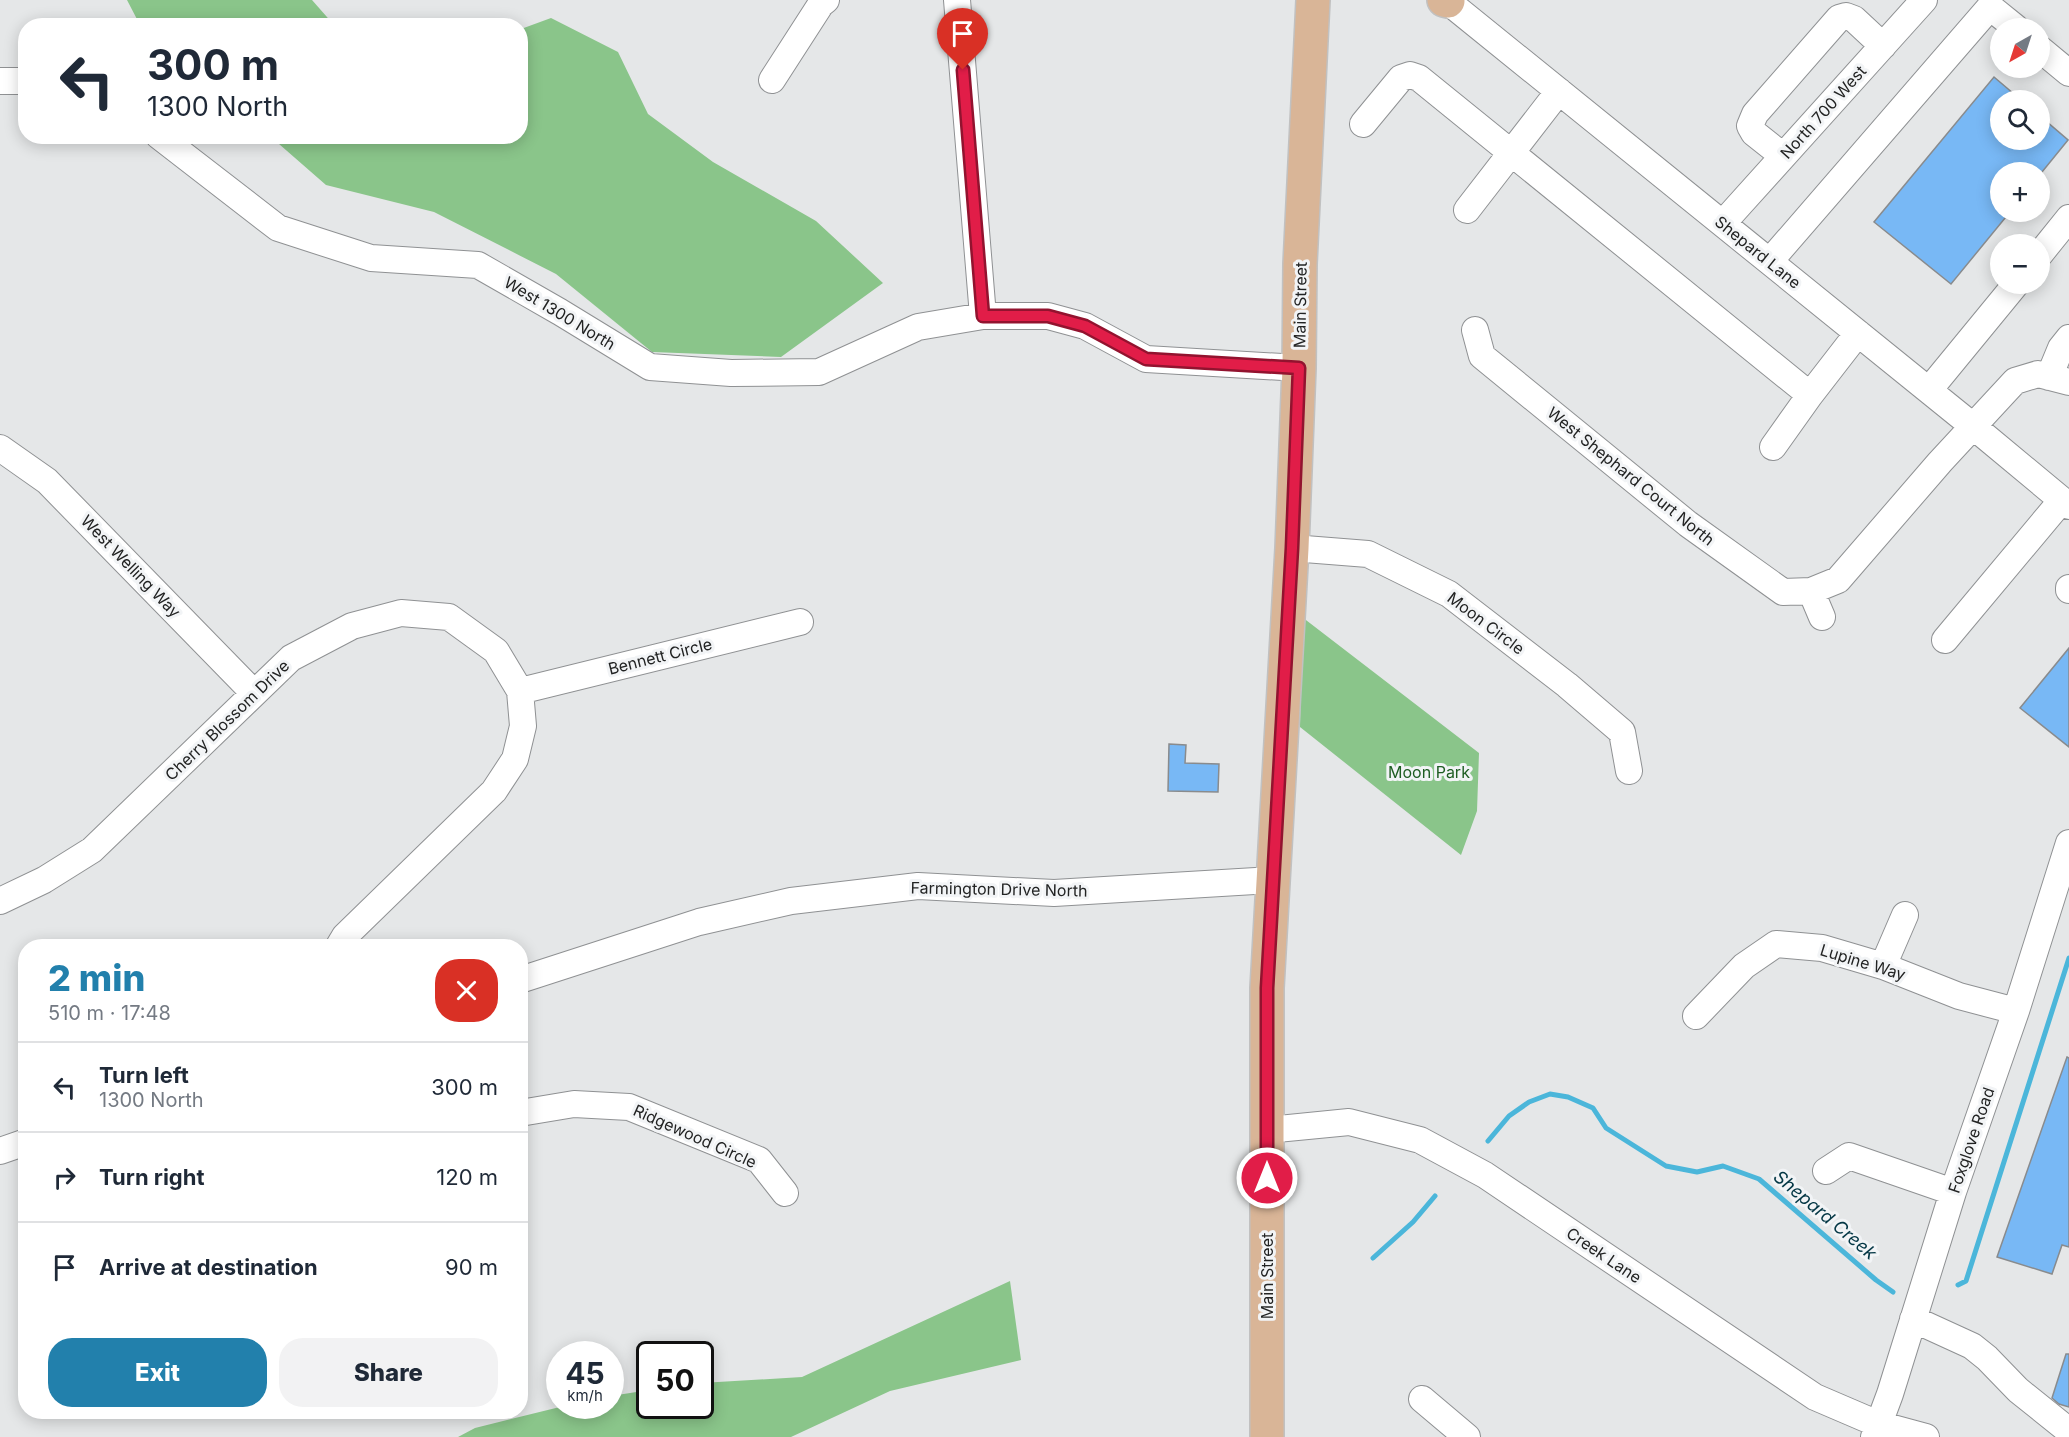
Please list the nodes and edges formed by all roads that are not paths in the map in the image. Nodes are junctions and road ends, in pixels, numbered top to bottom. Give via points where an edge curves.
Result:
1 (826, 0) edge
2 (957, 0) edge
3 (1334, 0) edge
4 (1446, 0) edge
5 (1924, 0) edge
6 (1994, 4) edge
7 (1312, 15) edge
8 (2007, 18) edge
9 (1883, 46) junction
10 (2050, 58) edge
11 (2069, 74) edge
12 (772, 80) dead end
13 (0, 81) edge
14 (18, 81) edge
15 (1559, 91) junction
16 (1364, 124) dead end
17 (169, 144) edge
18 (1511, 154) junction
19 (1783, 156) junction
20 (1467, 210) dead end
21 (2069, 218) edge
22 (1723, 223) junction
23 (2050, 242) edge
24 (1770, 261) junction
25 (2008, 294) edge
26 (983, 316) junction
27 (1475, 330) dead end
28 (1858, 333) junction
29 (2069, 338) edge
30 (1299, 368) junction
31 (2059, 380) edge
32 (1929, 390) junction
33 (1810, 395) junction
34 (1974, 427) junction
35 (1773, 447) dead end
36 (0, 448) edge
37 (2065, 503) edge
38 (1292, 548) junction
39 (1811, 591) junction
40 (1822, 617) dead end
41 (800, 622) dead end
42 (1945, 640) dead end
43 (520, 691) junction
44 (255, 693) junction
45 (1629, 771) dead end
46 (2069, 843) edge
47 (1274, 880) junction
48 (0, 901) edge
49 (1905, 915) dead end
50 (343, 939) edge
51 (1883, 966) junction
52 (528, 977) edge
53 (2016, 1011) junction
54 (1696, 1016) dead end
55 (528, 1112) edge
56 (1267, 1130) junction
57 (18, 1145) edge
58 (0, 1151) edge
59 (1826, 1171) dead end
60 (1953, 1192) junction
61 (785, 1193) dead end
62 (1913, 1319) junction
63 (1422, 1399) dead end
64 (1876, 1431) edge
65 (2069, 1431) edge
66 (1267, 1437) edge
67 (1467, 1437) edge
68 (1926, 1437) edge

1 - 12 street
2 - 26 street
3 - 7 main road
4 - 15 street, Shepard Lane
5 - 9 street, North 700 West
6 - 8 street
6 - 24 street
7 - 30 main road, Main Street
9 - 19 street, North 700 West
9 - 19 street via 1854,19 1839,18 1755,114 1750,126 1754,134
10 - 11 street
13 - 14 street
15 - 18 street
15 - 22 street, Shepard Lane
16 - 18 street via 1401,78 1410,75 1419,78
17 - 26 street, West 1300 North via 278,228 371,258 478,265 650,367 731,373 819,372 918,327
18 - 20 street
18 - 33 street
19 - 22 street, North 700 West
21 - 23 street
22 - 24 street, Shepard Lane
24 - 28 street, Shepard Lane
25 - 32 street
26 - 30 street, West 1300 North via 1048,316 1085,326 1146,359
27 - 39 street, West Shephard Court North via 1482,356 1688,524 1783,592
28 - 32 street, Shepard Lane
28 - 33 street
29 - 31 street via 2061,348
30 - 38 main road, Main Street
31 - 34 street via 2038,374 2015,381
32 - 34 street, Shepard Lane
33 - 35 street
34 - 37 street, Shepard Lane
34 - 39 street via 1838,580
36 - 44 street, West Welling Way via 47,480
37 - 42 street
38 - 45 street, Moon Circle via 1368,554 1449,594 1622,732
38 - 47 main road, Main Street
39 - 40 street
41 - 43 street, Bennett Circle
43 - 44 street, Cherry Blossom Drive via 496,651 449,617 401,613 352,626 291,658
43 - 50 street, Cherry Blossom Drive via 523,726 515,759 494,791
44 - 48 street, Cherry Blossom Drive via 92,850
46 - 53 street, Foxglove Road
47 - 52 street, Farmington Drive North via 1054,893 918,886 791,900 699,922
47 - 56 main road, Main Street via 1267,988
49 - 51 street
51 - 53 street, Lupine Way via 1959,996
51 - 54 street, Lupine Way via 1822,948 1776,944 1744,966
53 - 60 street, Foxglove Road
55 - 61 street, Ridgewood Circle via 574,1104 629,1107 759,1161
56 - 64 street, Creek Lane via 1349,1122 1420,1140 1485,1175 1815,1397
56 - 66 main road, Main Street
57 - 58 street
59 - 60 street via 1849,1156
60 - 62 street, Foxglove Road
62 - 64 street, Foxglove Road
62 - 65 street via 1972,1346
63 - 67 street
64 - 68 street, Creek Lane

